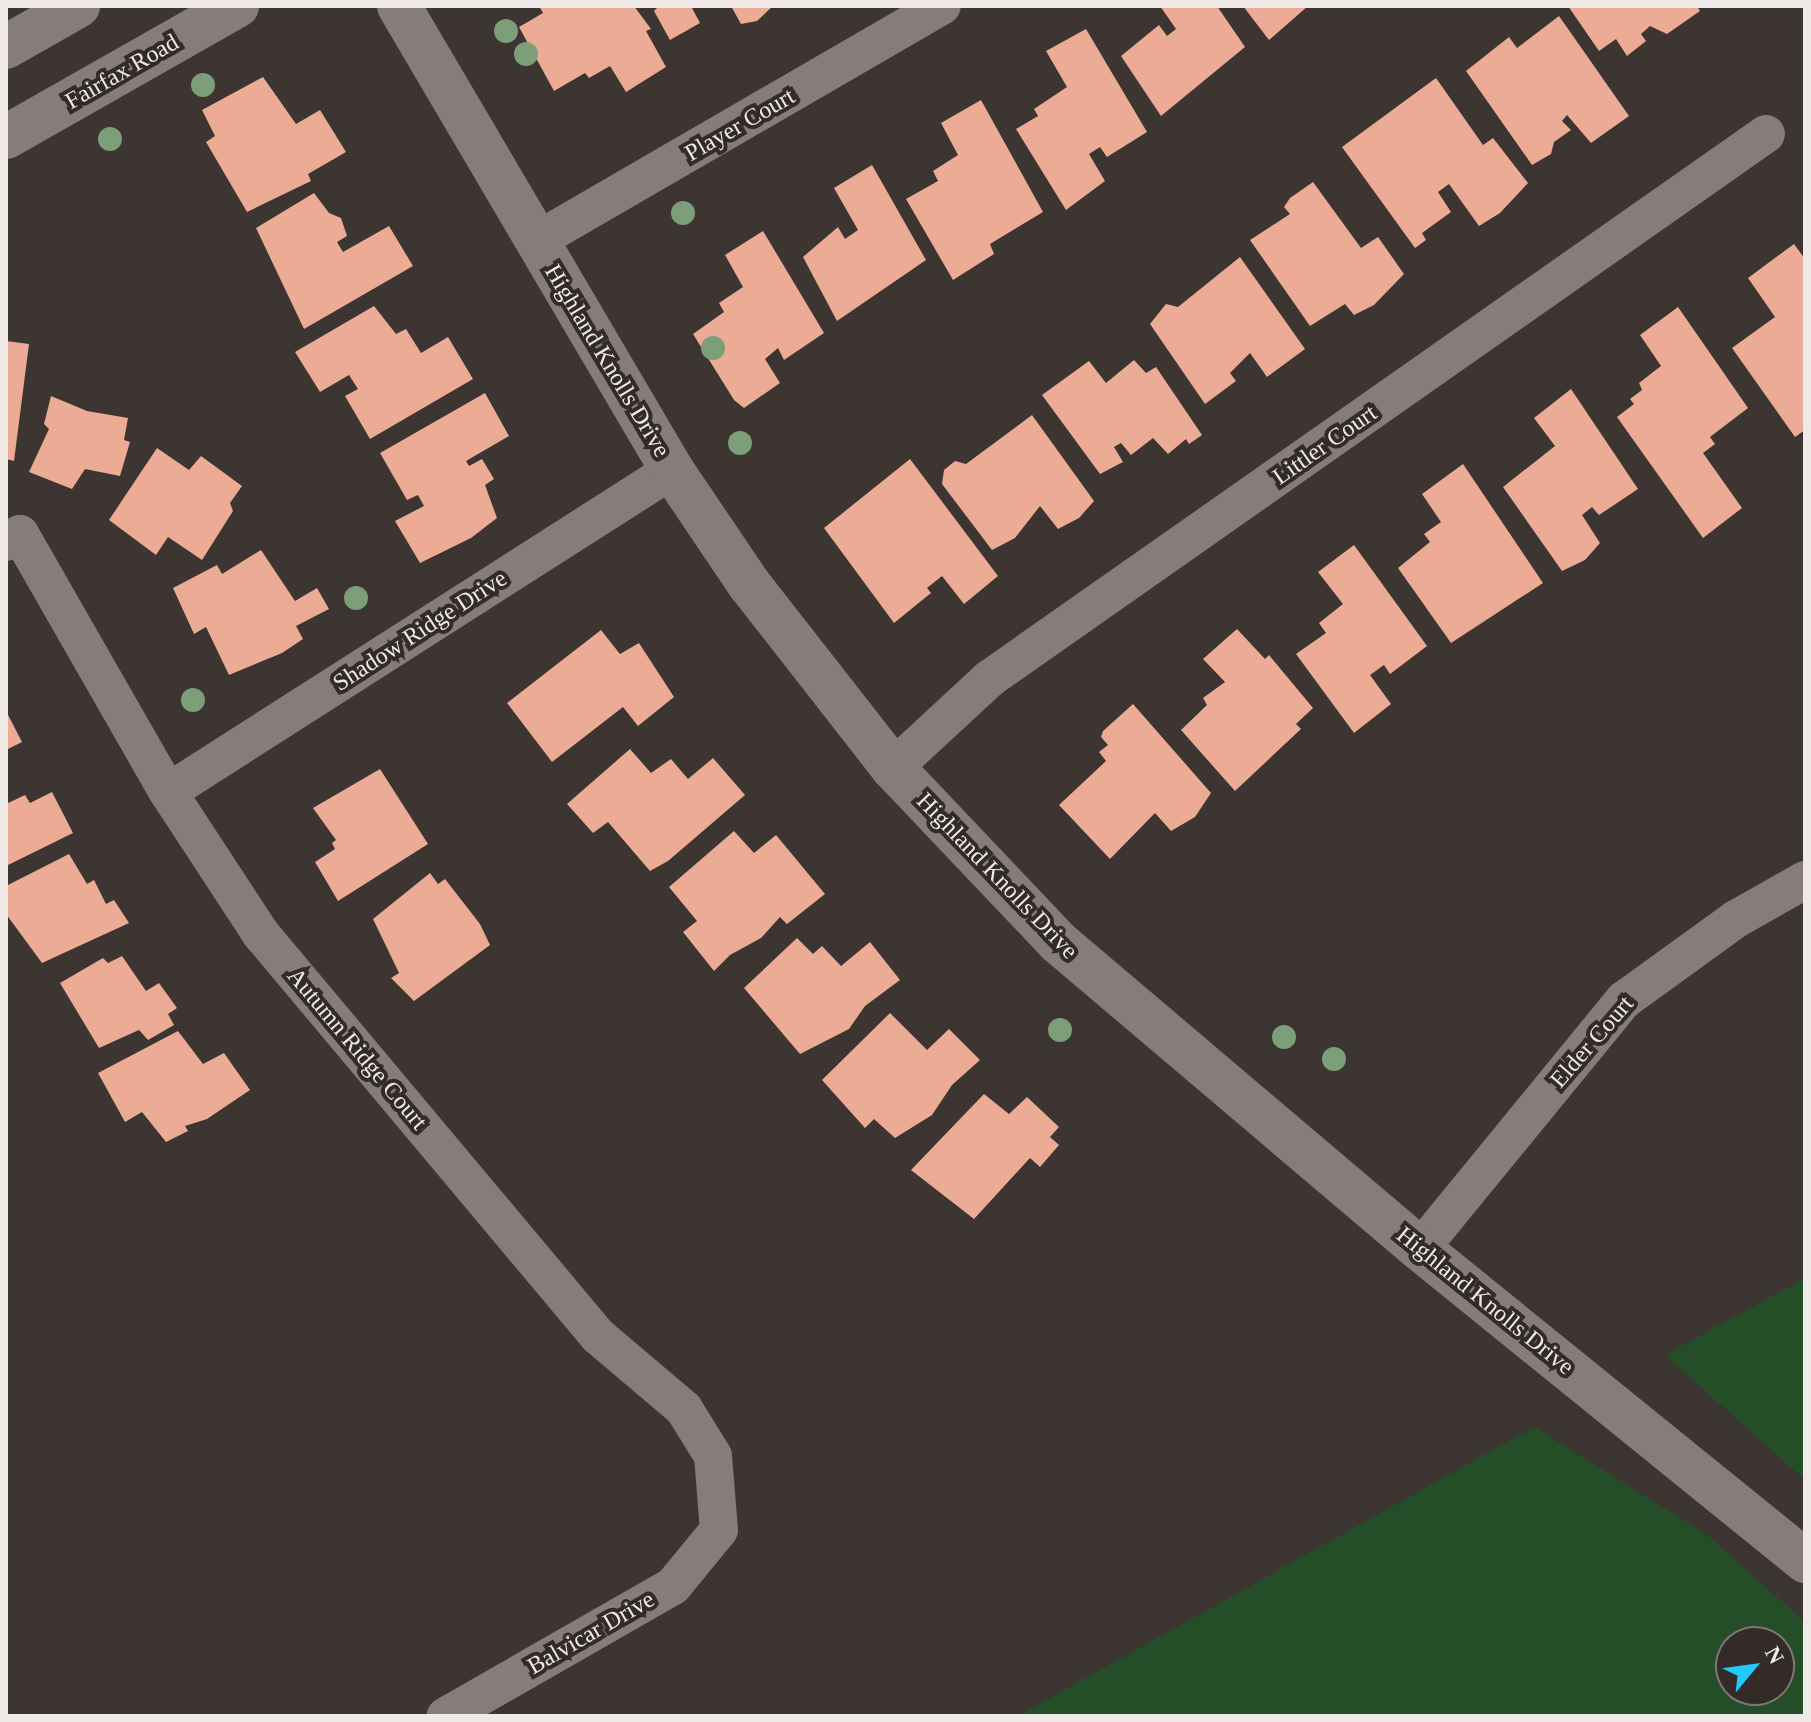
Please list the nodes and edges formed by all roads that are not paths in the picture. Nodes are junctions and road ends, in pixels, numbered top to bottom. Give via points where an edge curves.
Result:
1 (78, 6) edge
2 (237, 6) edge
3 (399, 6) edge
4 (942, 6) edge
5 (6, 47) edge
6 (1766, 134) dead end
7 (6, 137) edge
8 (536, 241) junction
9 (672, 470) junction
10 (13, 538) edge
11 (893, 768) junction
12 (168, 792) junction
13 (1805, 880) edge
14 (1420, 1249) junction
15 (719, 1530) joint
16 (1805, 1561) edge
17 (446, 1716) edge

1 - 5 street
2 - 7 street, Fairfax Road
3 - 8 street, Highland Knolls Drive
4 - 8 street, Player Court
6 - 11 street, Littler Court via 989,679
8 - 9 street, Highland Knolls Drive
9 - 11 street, Highland Knolls Drive via 749,584
9 - 12 street, Shadow Ridge Drive
10 - 12 street, Autumn Ridge Court
11 - 14 street, Highland Knolls Drive via 1058,942
12 - 15 street, Autumn Ridge Court via 261,934 598,1336 684,1409 713,1456
13 - 14 street, Elder Court via 1736,919 1624,1000
14 - 16 street, Highland Knolls Drive
15 - 17 street, Balvicar Drive via 673,1586

